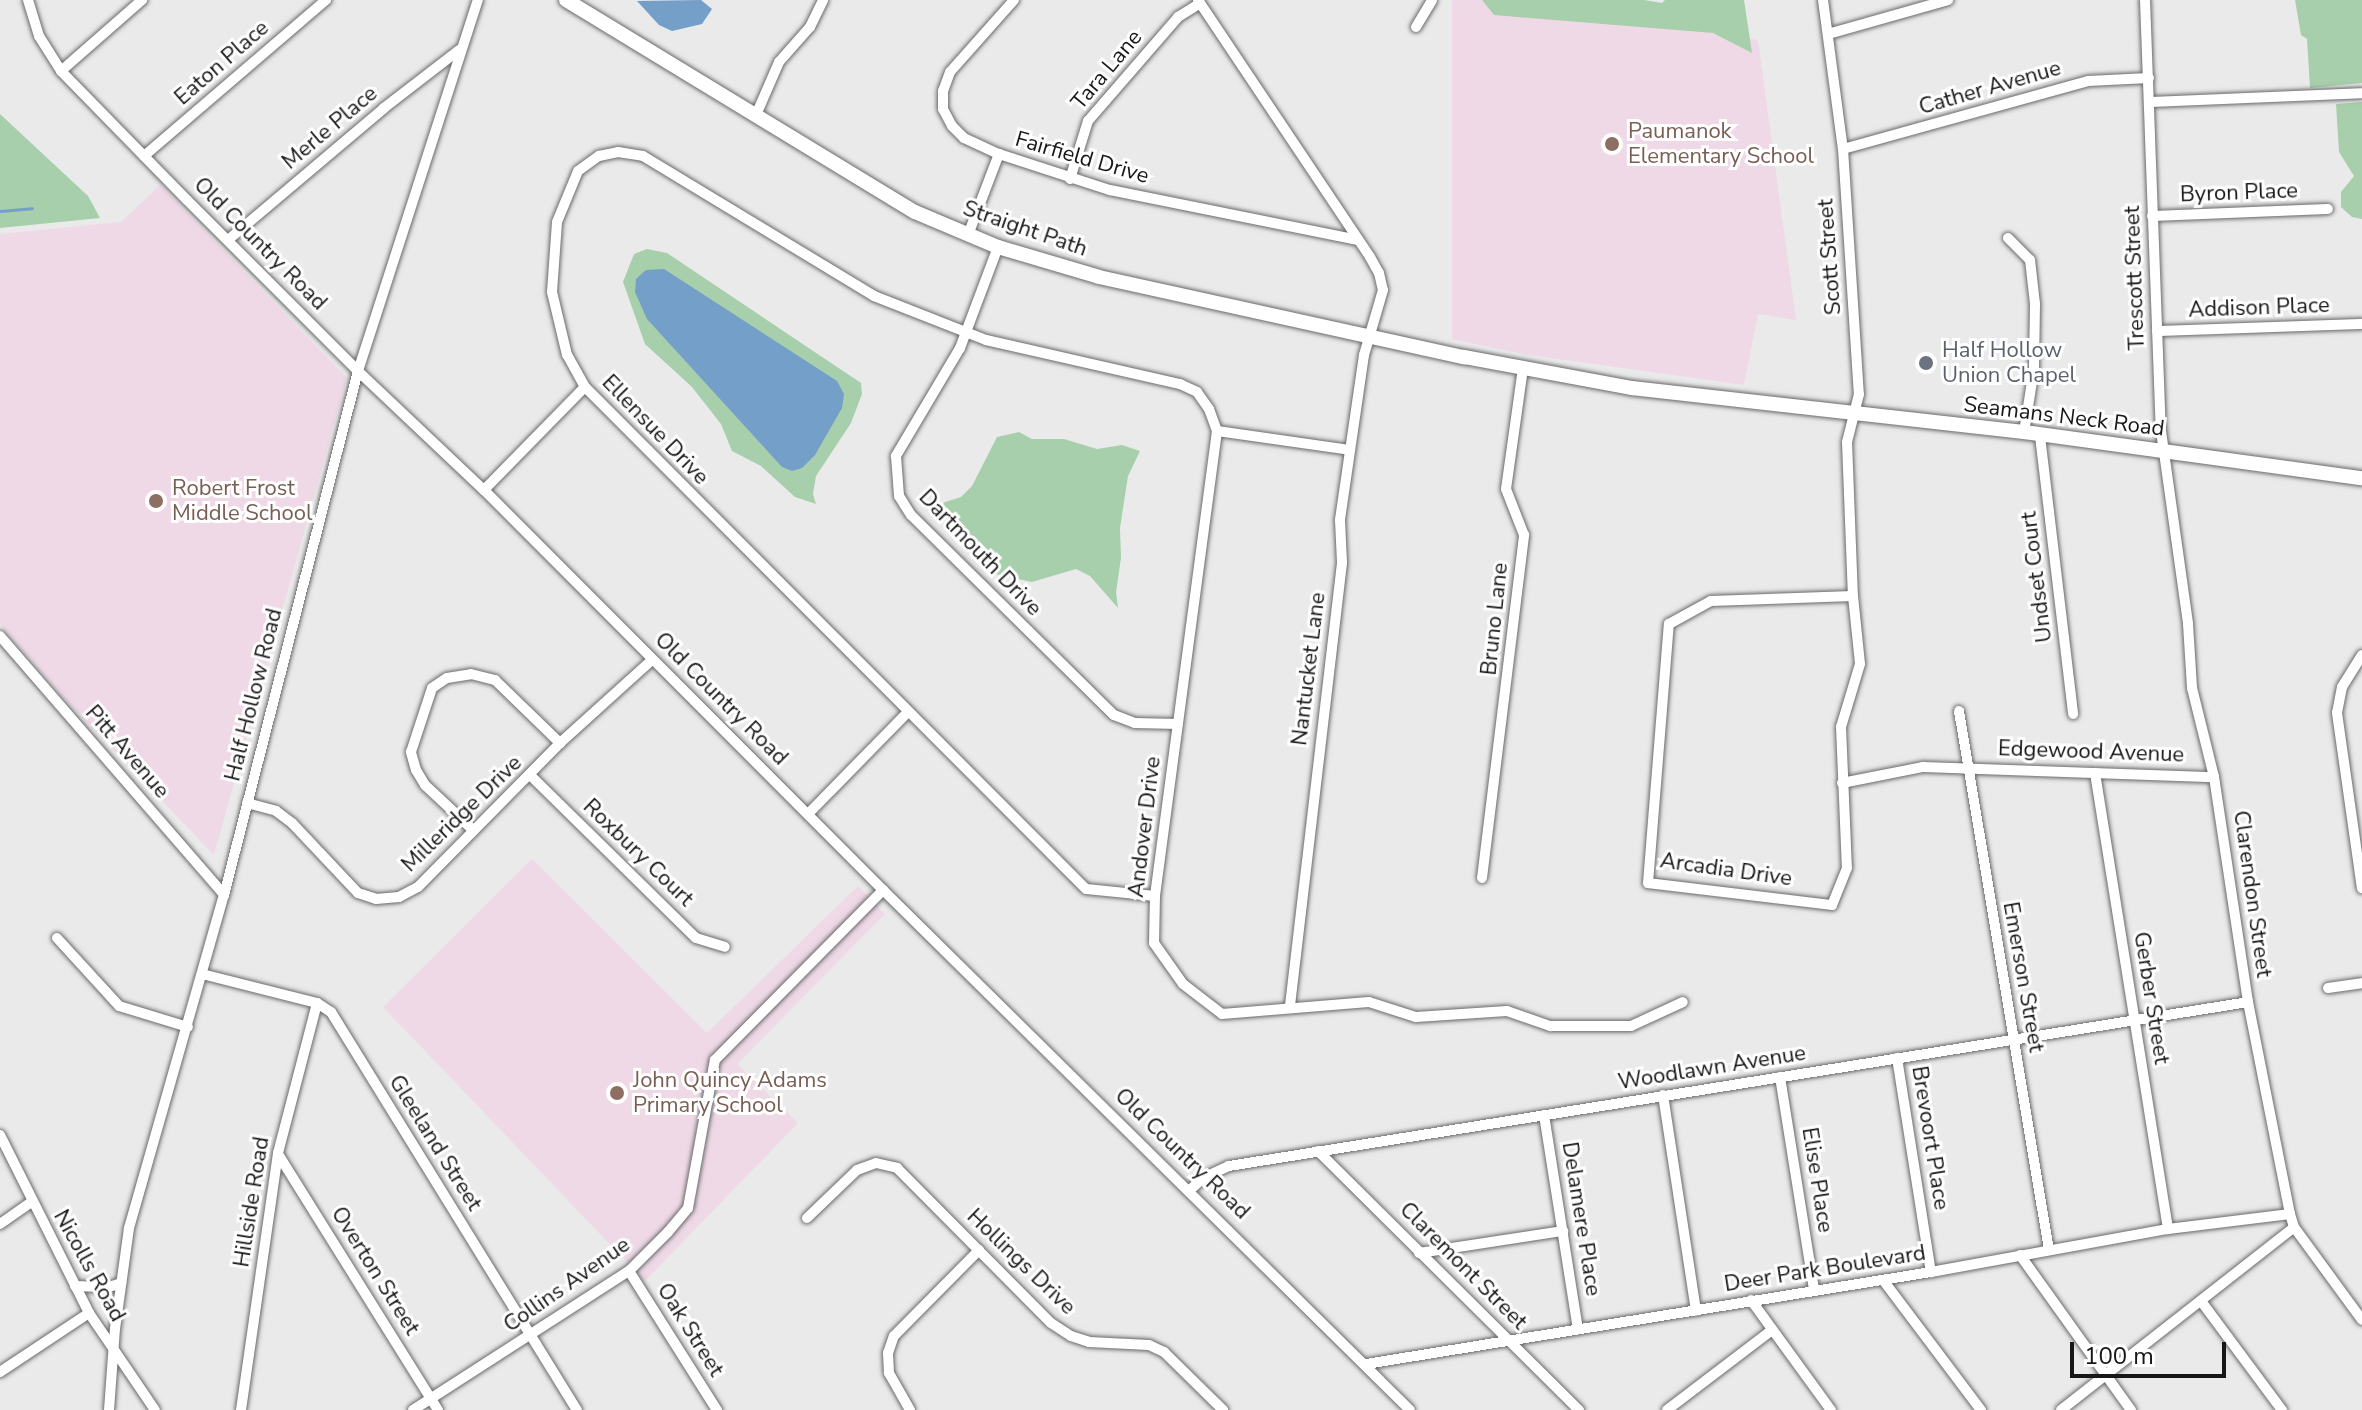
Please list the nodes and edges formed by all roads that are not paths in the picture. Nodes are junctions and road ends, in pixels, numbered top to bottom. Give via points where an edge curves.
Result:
1 (28, 0) edge
2 (142, 0) edge
3 (326, 0) edge
4 (478, 0) edge
5 (566, 0) edge
6 (823, 0) edge
7 (1014, 0) edge
8 (1432, 0) edge
9 (1823, 0) edge
10 (1948, 0) edge
11 (2145, 0) edge
12 (1199, 2) edge
13 (1416, 27) dead end
14 (1828, 34) junction
15 (461, 49) junction
16 (61, 71) junction
17 (2149, 78) junction
18 (2362, 93) edge
19 (2150, 102) junction
20 (756, 115) junction
21 (1843, 149) junction
22 (999, 154) junction
23 (144, 156) junction
24 (1070, 179) junction
25 (2328, 209) dead end
26 (2152, 216) junction
27 (968, 235) junction
28 (2008, 238) dead end
29 (228, 240) junction
30 (1358, 240) junction
31 (998, 247) junction
32 (2362, 324) edge
33 (2157, 331) junction
34 (965, 333) junction
35 (1369, 337) junction
36 (1523, 368) junction
37 (358, 371) junction
38 (585, 387) junction
39 (1854, 416) junction
40 (1217, 431) junction
41 (2024, 432) junction
42 (2040, 436) junction
43 (1350, 450) junction
44 (2166, 451) junction
45 (2362, 478) edge
46 (484, 490) junction
47 (1853, 596) junction
48 (0, 636) edge
49 (2362, 655) edge
50 (652, 660) junction
51 (1959, 711) dead end
52 (907, 713) junction
53 (2073, 714) dead end
54 (1178, 724) junction
55 (560, 743) junction
56 (1968, 767) junction
57 (2095, 773) junction
58 (531, 776) junction
59 (2214, 777) junction
60 (1842, 783) junction
61 (247, 803) junction
62 (808, 814) junction
63 (472, 829) junction
64 (1482, 878) dead end
65 (2362, 888) edge
66 (883, 890) junction
67 (224, 895) junction
68 (1155, 896) junction
69 (57, 938) dead end
70 (725, 947) dead end
71 (202, 974) junction
72 (2362, 983) edge
73 (2328, 988) dead end
74 (1683, 1002) dead end
75 (2248, 1002) junction
76 (317, 1003) junction
77 (1290, 1007) junction
78 (2134, 1020) junction
79 (188, 1027) junction
80 (2014, 1039) junction
81 (1897, 1058) junction
82 (1780, 1077) junction
83 (1663, 1095) junction
84 (1544, 1115) junction
85 (0, 1135) edge
86 (1318, 1151) junction
87 (278, 1153) junction
88 (1190, 1190) junction
89 (32, 1202) junction
90 (2290, 1214) junction
91 (807, 1218) dead end
92 (0, 1224) edge
93 (2294, 1227) junction
94 (2168, 1229) junction
95 (1563, 1231) junction
96 (979, 1250) junction
97 (2049, 1250) junction
98 (1419, 1253) junction
99 (2020, 1255) junction
100 (629, 1271) junction
101 (1931, 1272) junction
102 (1883, 1280) junction
103 (121, 1283) junction
104 (75, 1286) junction
105 (1814, 1290) junction
106 (1751, 1300) junction
107 (2201, 1301) junction
108 (1696, 1310) junction
109 (89, 1313) junction
110 (2362, 1319) edge
111 (1578, 1329) junction
112 (1772, 1330) junction
113 (530, 1335) junction
114 (1509, 1340) junction
115 (115, 1353) junction
116 (1366, 1364) junction
117 (0, 1372) edge
118 (2107, 1377) junction
119 (431, 1399) junction
120 (109, 1410) edge
121 (155, 1410) edge
122 (241, 1410) edge
123 (413, 1410) edge
124 (438, 1410) edge
125 (577, 1410) edge
126 (717, 1410) edge
127 (910, 1410) edge
128 (1223, 1410) edge
129 (1410, 1410) edge
130 (1579, 1410) edge
131 (1667, 1410) edge
132 (1831, 1410) edge
133 (1981, 1410) edge
134 (2061, 1410) edge
135 (2131, 1410) edge
136 (2282, 1410) edge

1 - 16 street, Old Country Road via 39,36
2 - 16 street
3 - 23 street, Eaton Place
4 - 15 street, Half Hollow Road
5 - 20 main road, Straight Path
6 - 20 street via 810,27 779,62
7 - 22 street, Fairfield Drive via 950,72 943,91 943,109 952,126 964,138
8 - 13 street
9 - 14 street, Scott Street
10 - 14 street
11 - 17 street
12 - 24 street, Tara Lane via 1178,17 1088,121
12 - 30 street
14 - 21 street, Scott Street
15 - 29 street, Merle Place
15 - 37 street, Half Hollow Road
16 - 23 street, Old Country Road
17 - 19 street, Trescott Street
17 - 21 street, Cather Avenue via 2088,81
18 - 19 street
19 - 26 street, Trescott Street
20 - 27 main road, Straight Path via 915,212
21 - 39 street, Scott Street via 1859,394
22 - 24 street, Fairfield Drive
22 - 27 street
23 - 29 street, Old Country Road
24 - 30 street, Fairfield Drive
25 - 26 street, Byron Place
26 - 33 street, Trescott Street
27 - 31 main road, Straight Path
28 - 41 street via 2030,260 2035,304 2034,369
29 - 37 street, Old Country Road
30 - 35 street via 1379,273 1383,290
31 - 34 street, Dartmouth Drive
31 - 35 main road, Straight Path via 1099,277
32 - 33 street, Addison Place
33 - 44 street, Trescott Street
34 - 38 street, Ellensue Drive via 874,296 664,167 618,152 599,156 578,171 557,222 552,256 557,321 567,355
34 - 40 street via 1180,384 1197,392
34 - 54 street, Dartmouth Drive via 896,456 899,496 911,515 1114,715 1135,723
35 - 36 main road, Straight Path
35 - 43 street, Nantucket Lane
36 - 39 main road, Seamans Neck Road via 1632,388
36 - 64 street, Bruno Lane via 1506,489 1524,535
37 - 46 street, Old Country Road
37 - 61 street, Half Hollow Road
38 - 46 street
38 - 52 street, Ellensue Drive
39 - 41 main road, Seamans Neck Road
39 - 47 street, Arcadia Drive via 1847,442
40 - 43 street
40 - 54 street, Andover Drive
41 - 42 main road, Seamans Neck Road
42 - 44 main road, Seamans Neck Road
42 - 53 street, Undset Court
43 - 77 street, Nantucket Lane via 1340,520 1342,563
44 - 45 main road, Seamans Neck Road
44 - 59 street, Clarendon Street via 2192,688
46 - 50 street, Old Country Road
47 - 60 street, Arcadia Drive via 1860,664 1841,727
47 - 60 street, Arcadia Drive via 1711,601 1669,624 1648,883 1832,905 1847,868
48 - 67 street, Pitt Avenue
49 - 65 street via 2342,687 2337,713
50 - 55 street, Milleridge Drive
50 - 62 street, Old Country Road
51 - 56 street, Emerson Street
52 - 62 street
52 - 68 street, Ellensue Drive via 1086,889
54 - 68 street, Andover Drive
55 - 58 street, Milleridge Drive
55 - 63 street via 495,680 471,674 447,678 432,688 411,752 416,770
56 - 57 street, Edgewood Avenue
56 - 60 street, Edgewood Avenue via 1923,767
56 - 80 street, Emerson Street
57 - 59 street, Edgewood Avenue
57 - 78 street, Gerber Street
58 - 63 street, Milleridge Drive
58 - 70 street, Roxbury Court via 696,938
59 - 75 street, Clarendon Street
61 - 63 street, Milleridge Drive via 276,811 313,842 358,893 376,899 399,897 418,887
61 - 67 street, Half Hollow Road
62 - 66 street, Old Country Road
66 - 88 street, Old Country Road
66 - 100 street, Collins Avenue via 715,1060 688,1208
67 - 71 street, Half Hollow Road
68 - 77 street, Andover Drive via 1154,943 1183,984 1222,1014
69 - 79 street via 119,1006
71 - 76 street
71 - 79 street, Half Hollow Road
72 - 73 street
74 - 77 street, Andover Drive via 1631,1026 1550,1026 1507,1011 1416,1017 1369,1002
75 - 78 street, Woodlawn Avenue
75 - 90 street, Clarendon Street
76 - 87 street, Hillside Road
76 - 113 street, Gleeland Street via 331,1012
78 - 80 street, Woodlawn Avenue
78 - 94 street, Gerber Street
79 - 103 street, Half Hollow Road via 129,1228
80 - 81 street, Woodlawn Avenue
80 - 97 street, Emerson Street
81 - 82 street, Woodlawn Avenue
81 - 101 street, Brevoort Place
82 - 83 street, Woodlawn Avenue
82 - 105 street, Elise Place
83 - 84 street, Woodlawn Avenue
83 - 108 street
84 - 86 street, Woodlawn Avenue
84 - 95 street, Delamere Place
85 - 89 street, Nicolls Road
86 - 88 street, Woodlawn Avenue via 1229,1166
86 - 98 street, Claremont Street
87 - 119 street, Overton Street
87 - 122 street, Hillside Road
88 - 116 street, Old Country Road
89 - 92 street
89 - 104 street, Nicolls Road
90 - 93 street, Clarendon Street
90 - 94 street, Deer Park Boulevard
91 - 96 street, Hollings Drive via 857,1170 876,1163 897,1168
93 - 107 street
93 - 110 street, Clarendon Street
94 - 97 street, Deer Park Boulevard
95 - 98 street
95 - 111 street, Delamere Place
96 - 127 street via 894,1336 889,1373
96 - 128 street, Hollings Drive via 1051,1323 1089,1342 1149,1345 1164,1352
97 - 99 street, Deer Park Boulevard
98 - 114 street, Claremont Street
99 - 101 street, Deer Park Boulevard
99 - 118 street
100 - 113 street, Collins Avenue
100 - 126 street, Oak Street
101 - 102 street, Deer Park Boulevard
102 - 105 street, Deer Park Boulevard
102 - 133 street
103 - 104 street
103 - 115 street, Half Hollow Road
104 - 109 street, Nicolls Road
105 - 106 street, Deer Park Boulevard
106 - 108 street, Deer Park Boulevard
106 - 112 street
107 - 118 street
107 - 136 street
108 - 111 street, Deer Park Boulevard
109 - 115 street, Nicolls Road
109 - 117 street
111 - 114 street, Deer Park Boulevard
112 - 131 street
112 - 132 street
113 - 119 street, Collins Avenue
113 - 125 street, Gleeland Street
114 - 116 street, Deer Park Boulevard
114 - 130 street, Claremont Street
115 - 120 street, Half Hollow Road
115 - 121 street, Nicolls Road
116 - 129 street, Old Country Road
118 - 134 street
118 - 135 street
119 - 123 street, Collins Avenue
119 - 124 street, Overton Street

